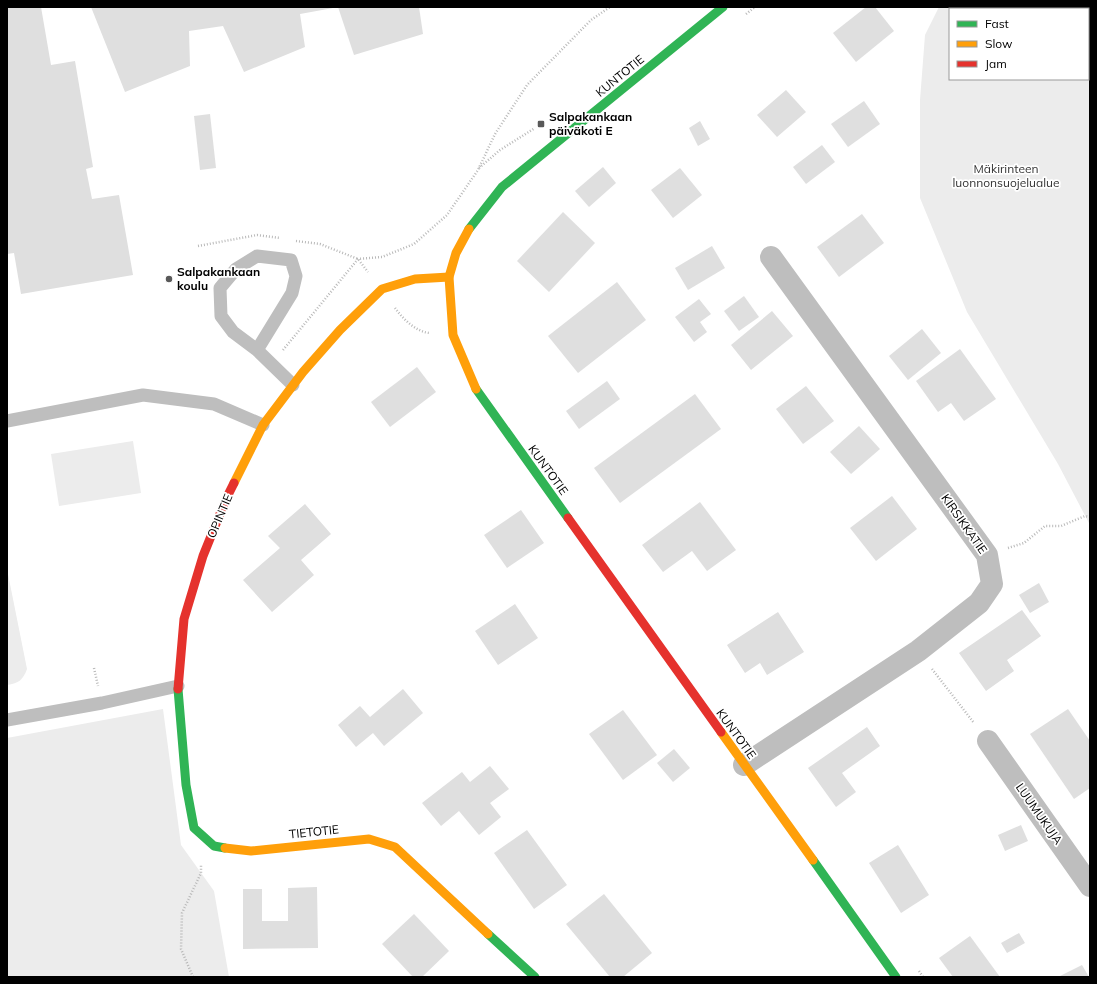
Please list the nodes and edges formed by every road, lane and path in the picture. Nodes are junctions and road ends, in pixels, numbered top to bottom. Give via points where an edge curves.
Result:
1 (610, 7) edge
2 (723, 7) edge
3 (755, 7) edge
4 (742, 17) dead end
5 (281, 238) dead end
6 (288, 240) dead end
7 (198, 246) dead end
8 (771, 257) dead end
9 (358, 259) junction
10 (450, 277) junction
11 (382, 289) junction
12 (453, 335) junction
13 (257, 350) junction
14 (271, 364) junction
15 (293, 385) junction
16 (7, 421) edge
17 (263, 424) junction
18 (1090, 517) edge
19 (987, 555) junction
20 (918, 651) junction
21 (178, 686) junction
22 (7, 720) edge
23 (988, 741) joint
24 (744, 765) junction
25 (202, 835) junction
26 (1090, 886) edge
27 (192, 977) edge
28 (534, 977) edge
29 (896, 977) edge

1 - 9 path via 591,20 527,85 495,134 478,170 447,215 414,244 382,257
2 - 10 street, KUNTOTIE via 502,187 470,227 456,253
3 - 4 path
5 - 7 path via 257,235
6 - 9 path via 320,244
8 - 19 street, KIRSIKKATIE
9 - 11 path
9 - 14 path
10 - 11 street, OPINTIE via 415,278
10 - 12 street, KUNTOTIE
11 - 12 path via 401,316 423,332
11 - 15 street, OPINTIE via 340,330
12 - 24 street, KUNTOTIE via 474,387
13 - 13 lane via 292,293 296,276 291,260 257,256 236,269 220,288 221,316 233,332
13 - 14 lane
14 - 15 lane
15 - 17 street, OPINTIE
16 - 17 lane via 143,395 214,404
17 - 21 street, OPINTIE via 226,499 203,556 184,619
18 - 19 path via 1085,516 1061,526 1045,526 1024,543
19 - 20 street, KIRSIKKATIE via 992,584 979,603
20 - 23 path
20 - 24 street, KIRSIKKATIE
21 - 22 lane
21 - 25 street, TIETOTIE via 186,785 194,828
23 - 26 street, LUUMUKUJA
24 - 29 street, KUNTOTIE
25 - 27 path via 201,873 182,913 181,948
25 - 28 street, TIETOTIE via 214,846 251,851 369,838 395,847

